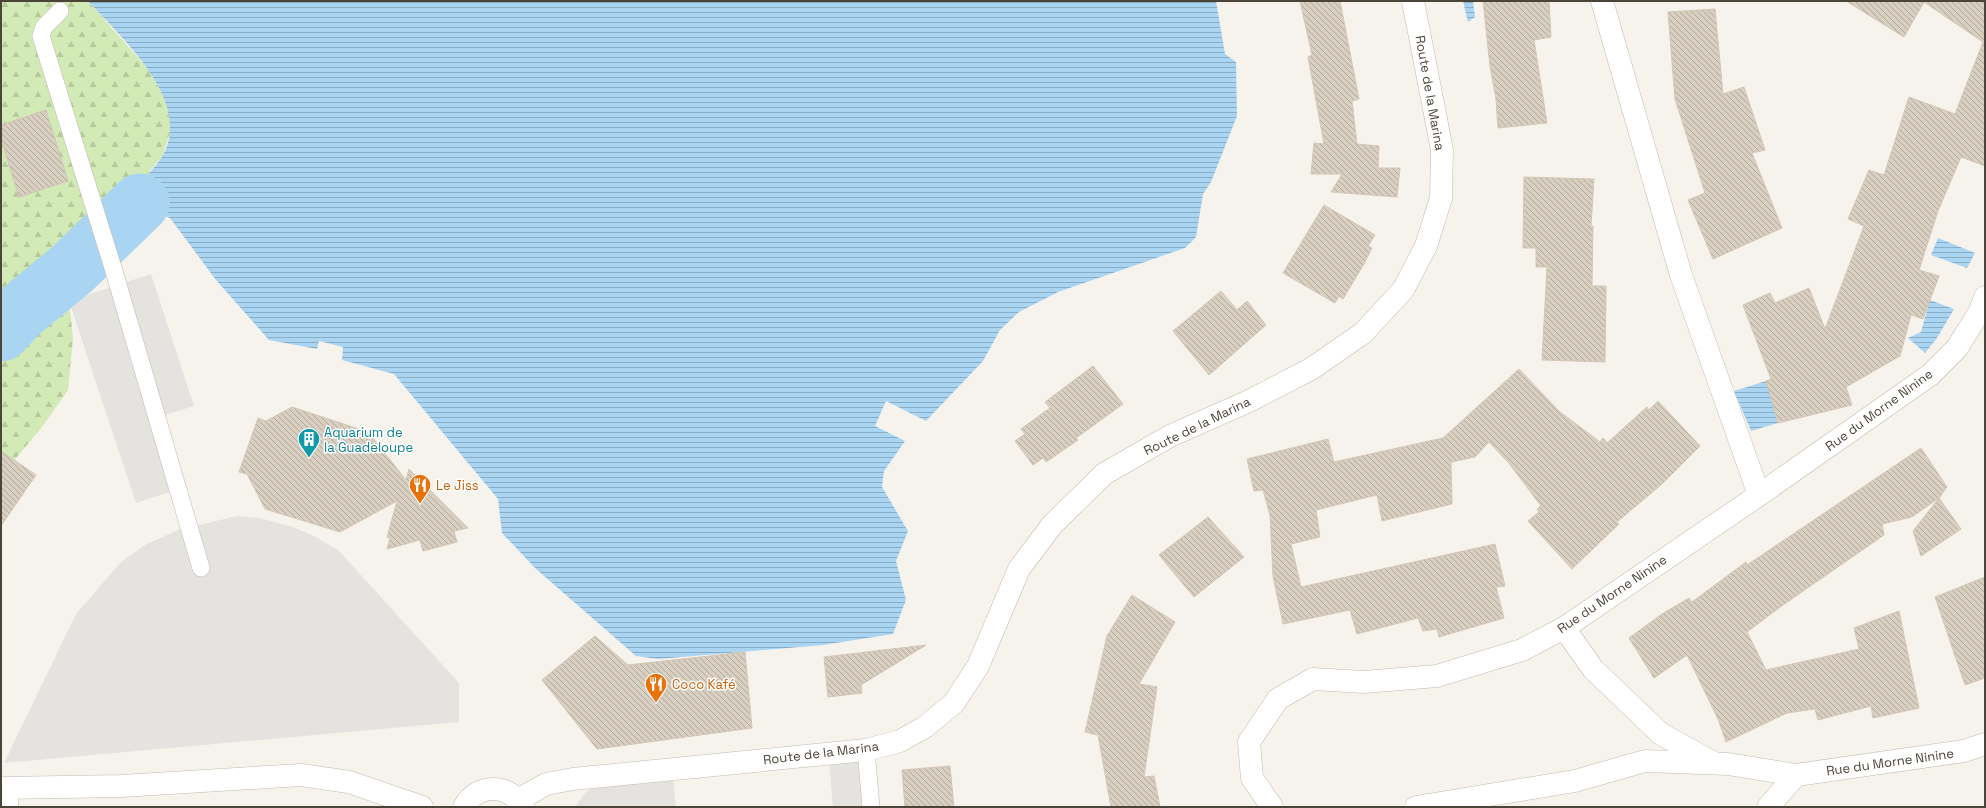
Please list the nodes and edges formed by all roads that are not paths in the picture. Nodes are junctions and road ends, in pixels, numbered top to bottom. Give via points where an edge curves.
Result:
1 (1413, 1) edge
2 (1602, 1) edge
3 (60, 11) dead end
4 (1985, 296) edge
5 (1759, 495) junction
6 (201, 568) dead end
7 (1564, 628) junction
8 (1985, 744) edge
9 (866, 750) junction
10 (1714, 763) junction
11 (1796, 776) junction
12 (6, 794) edge
13 (520, 803) edge
14 (422, 807) edge
15 (464, 807) edge
16 (872, 807) edge
17 (1272, 807) edge
18 (1416, 807) edge
19 (1768, 807) edge

1 - 9 street, Route de la Marina via 1442,150 1441,198 1426,246 1403,290 1363,333 1311,369 1249,401 1170,436 1104,474 1052,525 1019,569 978,666 954,703 926,727 900,741
2 - 5 street via 1681,275
3 - 6 lane via 44,27 41,36 114,271
4 - 5 street, Rue du Morne Ninine via 1980,310 1957,348 1930,375
5 - 7 street, Rue du Morne Ninine
7 - 10 street via 1593,669 1661,734
7 - 17 street, Rue du Morne Ninine via 1522,650 1437,676 1364,682 1313,679 1278,699 1249,742 1252,778
8 - 11 street, Rue du Morne Ninine via 1964,750
9 - 13 street, Route de la Marina via 572,779 546,784
9 - 16 lane
10 - 11 street, Rue du Morne Ninine
10 - 18 street, Rue du Morne Ninine via 1645,762 1575,781
11 - 19 street
12 - 14 street via 301,775 349,782
13 - 15 street, Route de la Marina via 503,790 485,789 469,798

